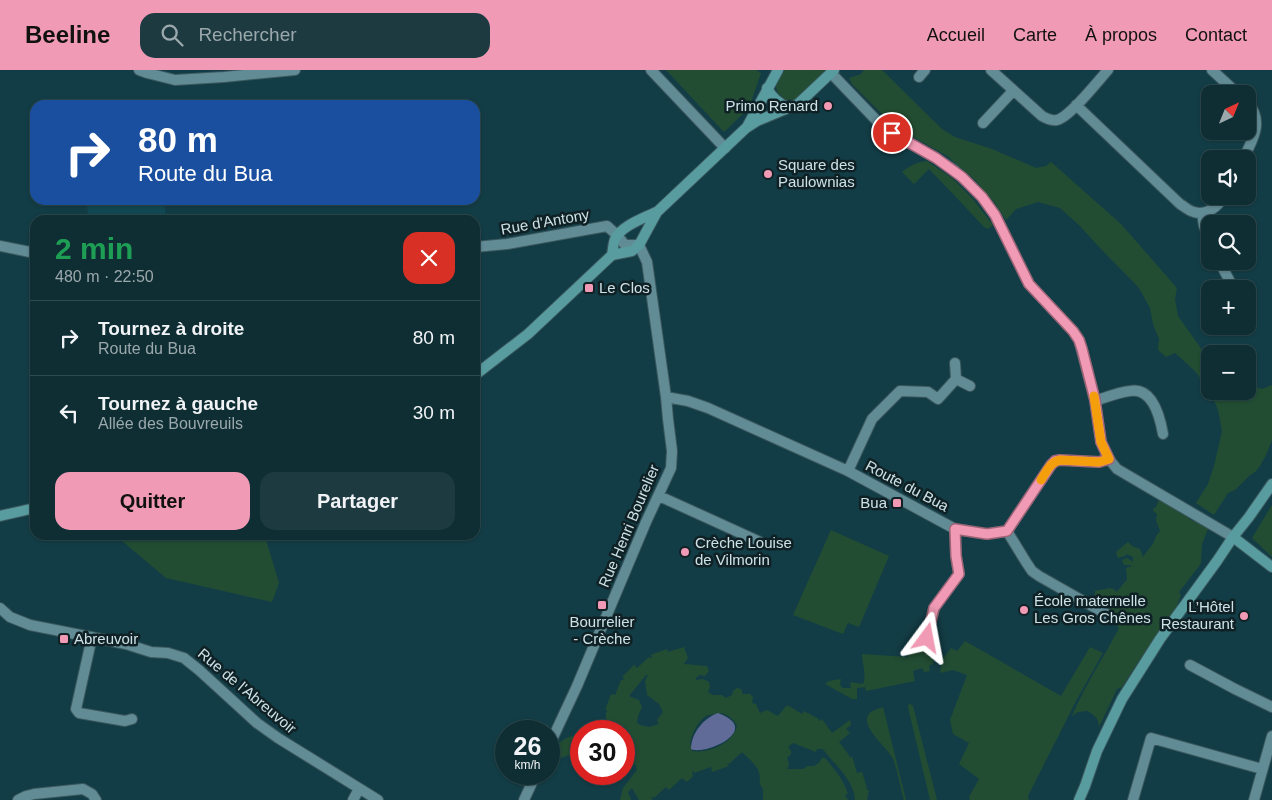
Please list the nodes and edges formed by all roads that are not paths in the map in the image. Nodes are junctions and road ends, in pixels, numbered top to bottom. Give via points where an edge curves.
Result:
1 (140, 70) edge
2 (295, 70) edge
3 (651, 70) edge
4 (991, 70) edge
5 (1108, 70) edge
6 (1212, 70) edge
7 (776, 71) edge
8 (832, 72) edge
9 (1228, 85) edge
10 (767, 88) junction
11 (1013, 90) junction
12 (1076, 106) junction
13 (788, 108) junction
14 (983, 123) dead end
15 (746, 128) junction
16 (725, 148) junction
17 (1218, 205) edge
18 (657, 212) junction
19 (1202, 213) joint
20 (617, 235) junction
21 (639, 245) junction
22 (0, 246) edge
23 (480, 247) edge
24 (30, 252) edge
25 (612, 255) junction
26 (955, 363) dead end
27 (480, 371) edge
28 (956, 379) junction
29 (970, 386) dead end
30 (666, 397) junction
31 (1095, 400) junction
32 (1163, 434) dead end
33 (1109, 459) junction
34 (848, 471) junction
35 (1272, 484) edge
36 (659, 496) junction
37 (30, 509) edge
38 (0, 516) edge
39 (955, 529) junction
40 (1007, 531) junction
41 (1233, 537) junction
42 (758, 541) dead end
43 (1272, 567) edge
44 (0, 608) edge
45 (1113, 618) dead end
46 (92, 638) junction
47 (927, 638) dead end
48 (1190, 665) dead end
49 (1272, 707) edge
50 (132, 720) dead end
51 (560, 722) edge
52 (1272, 736) edge
53 (1262, 769) junction
54 (531, 785) edge
55 (1085, 786) junction
56 (359, 790) junction
57 (18, 800) edge
58 (96, 800) edge
59 (353, 800) edge
60 (378, 800) edge
61 (524, 800) edge
62 (1079, 800) edge
63 (1084, 800) edge
64 (1134, 800) edge
65 (1254, 800) edge

1 - 2 street via 174,80
3 - 16 street
4 - 11 street
5 - 12 street
6 - 9 street
7 - 10 street
8 - 13 street via 798,104
8 - 31 street via 879,123 936,158 982,197 995,215 1029,284 1079,340
10 - 13 street via 776,101
10 - 15 street
11 - 12 street via 1049,120 1058,120
11 - 14 street
12 - 19 street via 1180,204 1195,213
13 - 15 street
15 - 16 street
16 - 18 street
17 - 19 street
18 - 20 street
18 - 21 street
20 - 21 street via 625,245
20 - 23 street, Rue d'Antony via 607,226
20 - 25 street
21 - 25 street via 632,251
21 - 30 street, Rue Henri Bourelier via 647,262
22 - 24 street
25 - 27 street via 528,334
26 - 28 street
28 - 29 street
28 - 34 street via 938,399 928,392 900,391 872,419
30 - 34 street, Route du Bua via 688,400 708,408
30 - 36 street, Rue Henri Bourelier via 671,468
31 - 32 street via 1138,391 1154,404
31 - 33 street via 1101,442
33 - 40 street via 1099,462 1055,461
33 - 41 street via 1117,469
34 - 39 street, Route du Bua
35 - 41 street
36 - 42 street
36 - 51 street, Rue Henri Bourelier
37 - 38 street
39 - 40 street, Route du Bua via 987,534
39 - 47 street via 959,574 934,608
40 - 45 street via 1038,576
41 - 43 street
41 - 55 street via 1160,639 1122,699 1097,751
44 - 46 street, Rue de l'Abreuvoir via 10,617 30,625
46 - 50 street via 76,709 79,713
46 - 56 street, Rue de l'Abreuvoir via 184,658 257,723
48 - 49 street
52 - 53 street
53 - 64 street via 1151,738
53 - 65 street
54 - 61 street
55 - 62 street
55 - 63 street
56 - 59 street
56 - 60 street, Rue de l'Abreuvoir
57 - 58 street via 34,794 83,789

